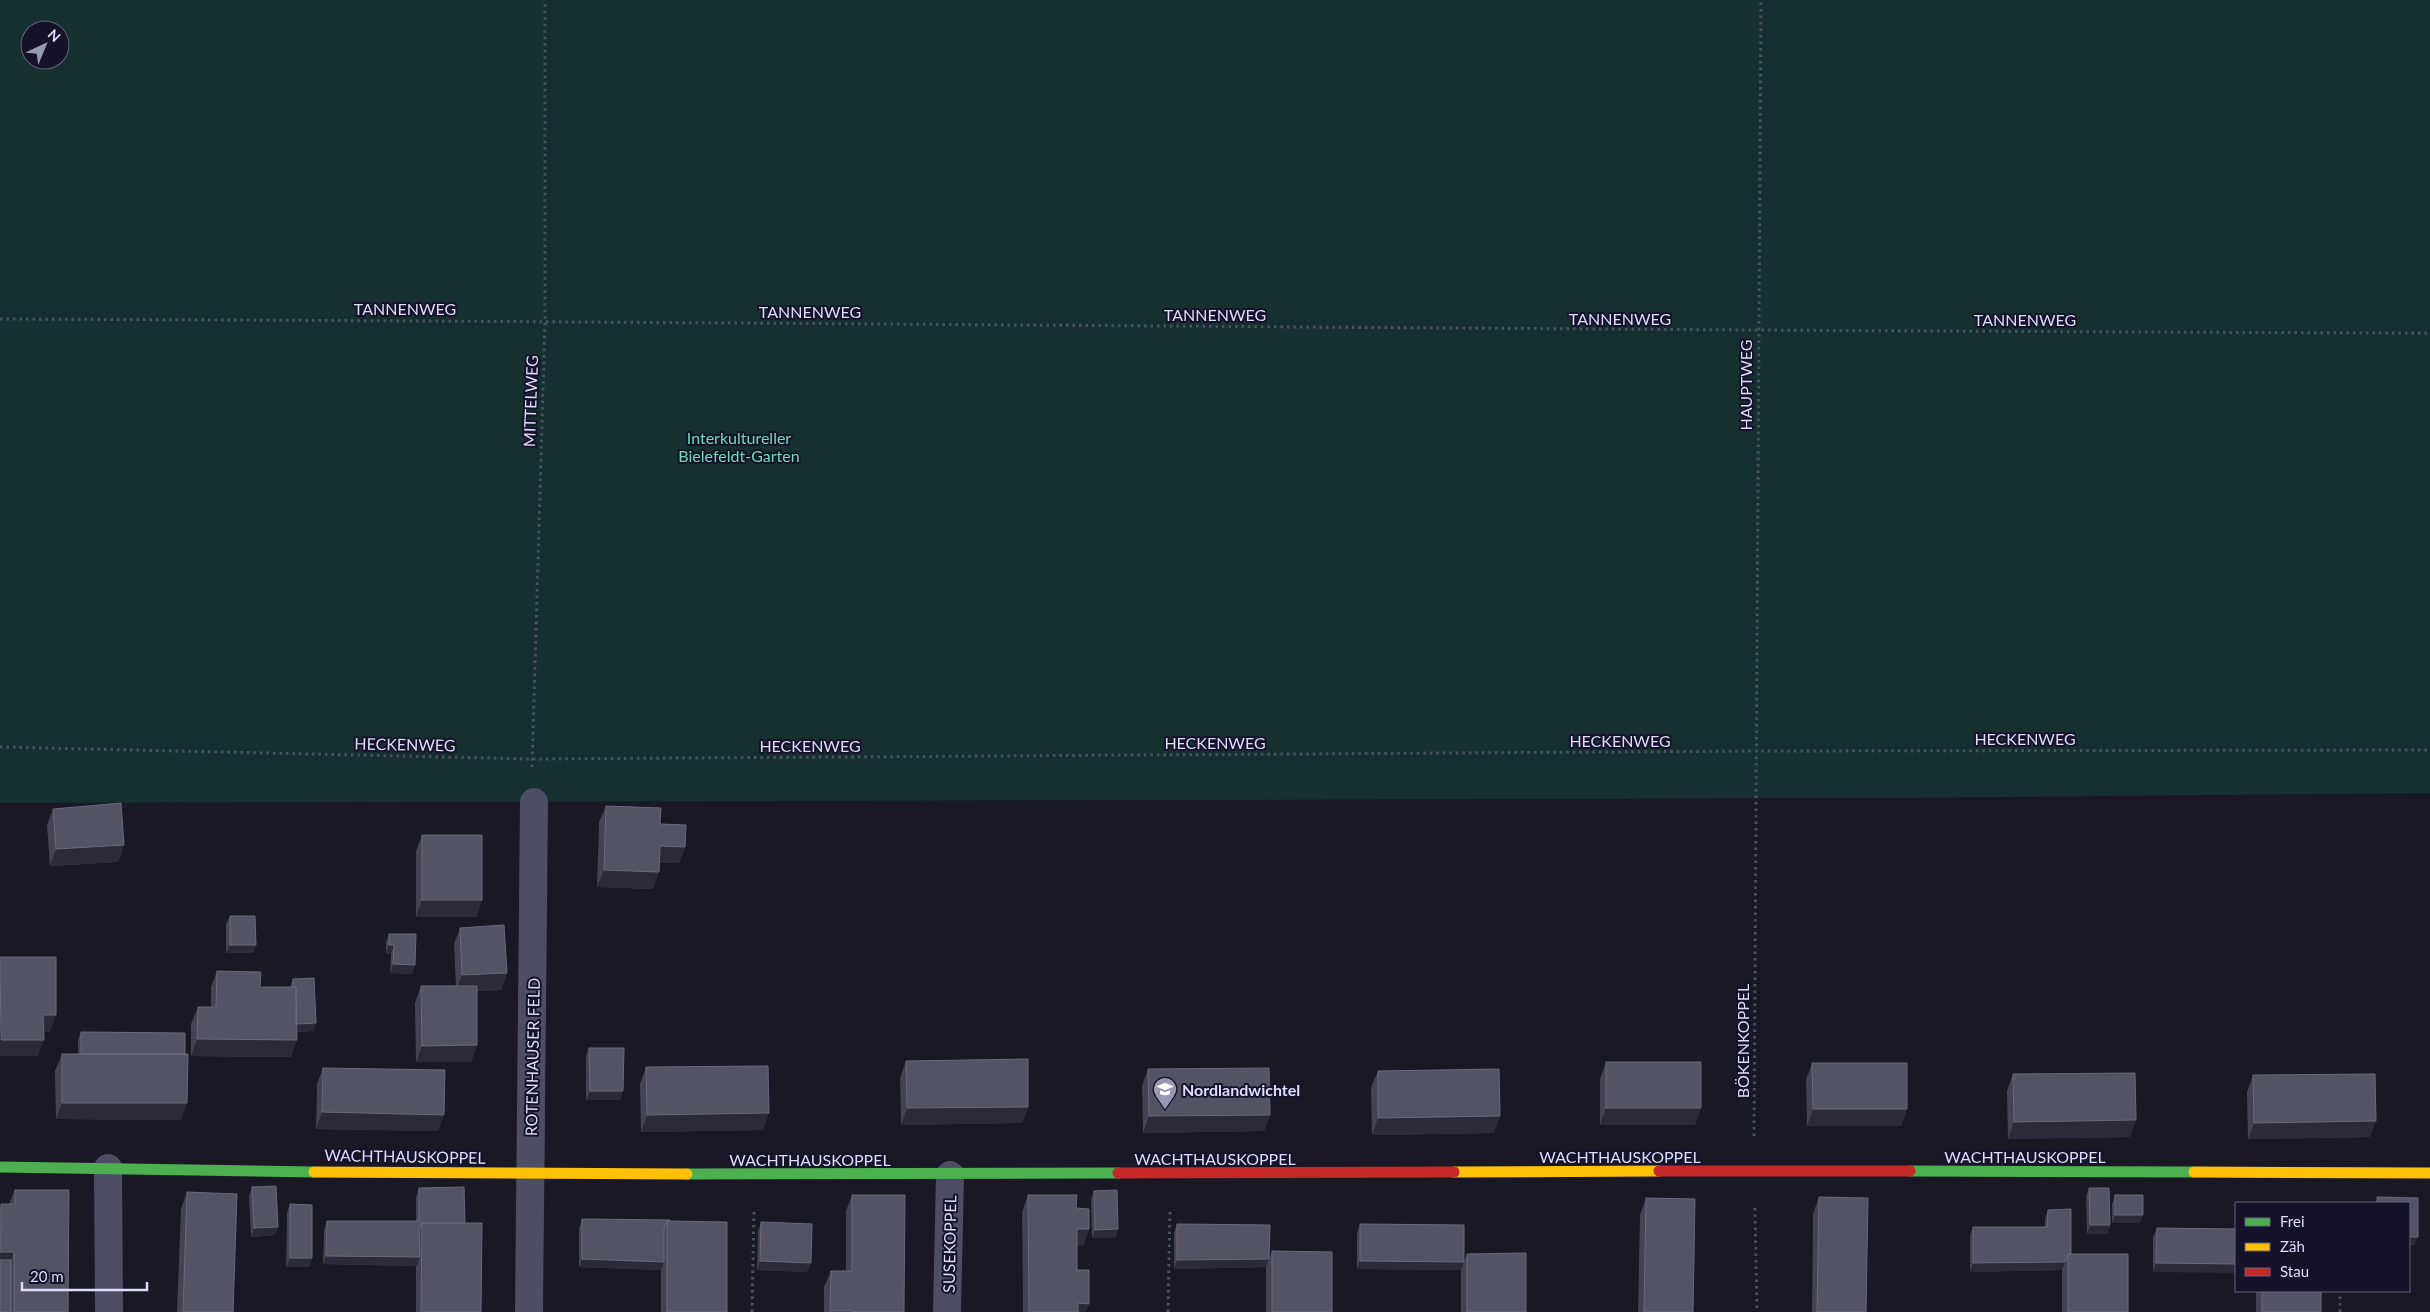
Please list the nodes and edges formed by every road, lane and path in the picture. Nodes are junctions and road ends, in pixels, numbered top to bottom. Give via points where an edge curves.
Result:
1 (546, 0) edge
2 (1761, 0) edge
3 (0, 319) edge
4 (545, 321) junction
5 (1758, 332) junction
6 (2430, 333) edge
7 (0, 748) edge
8 (2430, 750) edge
9 (1758, 751) junction
10 (532, 760) junction
11 (1756, 770) joint
12 (534, 802) joint
13 (0, 1167) edge
14 (108, 1168) junction
15 (1754, 1171) junction
16 (2430, 1173) edge
17 (1170, 1174) junction
18 (531, 1175) junction
19 (755, 1175) junction
20 (950, 1175) junction
21 (2340, 1292) edge
22 (109, 1312) edge
23 (529, 1312) edge
24 (752, 1312) edge
25 (947, 1312) edge
26 (1168, 1312) edge
27 (1757, 1312) edge
28 (2340, 1312) edge

1 - 4 path, MITTELWEG
2 - 5 path, HAUPTWEG
3 - 4 path, TANNENWEG
4 - 5 path, TANNENWEG
4 - 10 path, MITTELWEG
5 - 6 path, TANNENWEG
5 - 9 path, HAUPTWEG
7 - 10 path, HECKENWEG
8 - 9 path, HECKENWEG
9 - 10 path, HECKENWEG
9 - 11 path, HAUPTWEG
10 - 12 path, MITTELWEG
11 - 15 path, BÖKENKOPPEL
12 - 18 street, ROTENHAUSER FELD
13 - 14 street, WACHTHAUSKOPPEL
14 - 18 street, WACHTHAUSKOPPEL
14 - 22 street
15 - 16 street, WACHTHAUSKOPPEL
15 - 17 street, WACHTHAUSKOPPEL
15 - 27 path, BÖKENKOPPEL
17 - 20 street, WACHTHAUSKOPPEL
17 - 26 path
18 - 19 street, WACHTHAUSKOPPEL
18 - 23 street, ROTENHAUSER FELD
19 - 20 street, WACHTHAUSKOPPEL
19 - 24 path
20 - 25 street, SUSEKOPPEL
21 - 28 path

